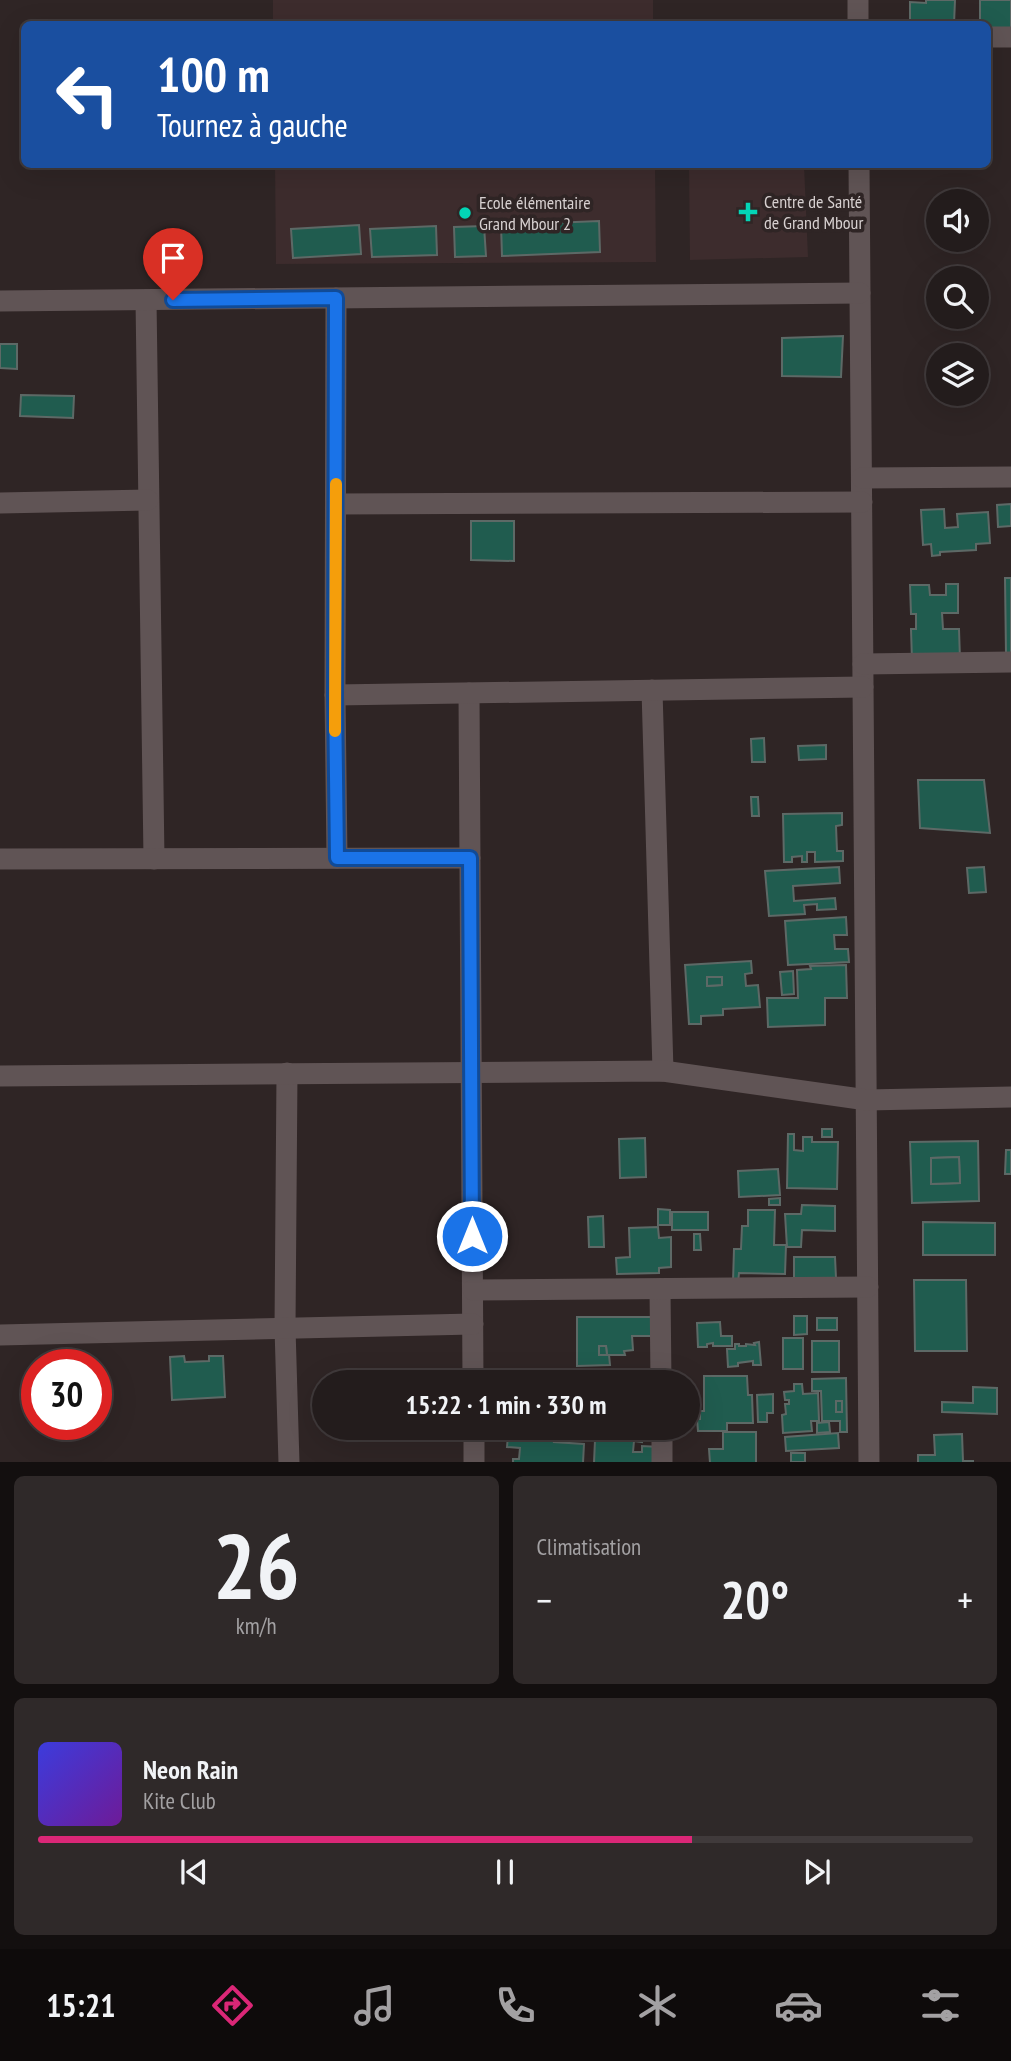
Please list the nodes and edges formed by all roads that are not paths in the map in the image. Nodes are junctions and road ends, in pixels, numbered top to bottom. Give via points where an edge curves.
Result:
1 (858, 0) edge
2 (858, 21) edge
3 (991, 37) edge
4 (1011, 37) edge
5 (859, 168) edge
6 (860, 293) junction
7 (336, 298) junction
8 (146, 300) junction
9 (0, 301) edge
10 (1011, 477) edge
11 (862, 478) junction
12 (148, 500) junction
13 (862, 502) junction
14 (0, 503) edge
15 (336, 504) junction
16 (1011, 662) edge
17 (863, 664) junction
18 (863, 687) junction
19 (652, 690) junction
20 (469, 693) junction
21 (335, 695) junction
22 (337, 858) junction
23 (470, 858) junction
24 (0, 859) edge
25 (154, 859) junction
26 (663, 1070) junction
27 (471, 1072) junction
28 (287, 1073) junction
29 (0, 1076) edge
30 (1011, 1097) edge
31 (867, 1100) junction
32 (868, 1287) junction
33 (660, 1289) junction
34 (473, 1290) junction
35 (473, 1324) junction
36 (285, 1328) junction
37 (0, 1335) edge
38 (473, 1370) edge
39 (661, 1370) edge
40 (474, 1440) edge
41 (662, 1440) edge
42 (289, 1462) edge
43 (474, 1462) edge
44 (662, 1462) edge
45 (869, 1462) edge

1 - 2 street
3 - 4 street
5 - 6 street
6 - 7 street
6 - 11 street
7 - 8 street
7 - 15 street
8 - 9 street
8 - 12 street
10 - 11 street
11 - 13 street
12 - 14 street
12 - 25 street
13 - 15 street
13 - 17 street
15 - 21 street
16 - 17 street
17 - 18 street
18 - 19 street
18 - 31 street
19 - 20 street
19 - 26 street
20 - 21 street
20 - 23 street
21 - 22 street
22 - 23 street
22 - 25 street
23 - 27 street
24 - 25 street
26 - 27 street
26 - 31 street
27 - 28 street
27 - 34 street
28 - 29 street
28 - 36 street
30 - 31 street
31 - 32 street
32 - 33 street
32 - 45 street
33 - 34 street
33 - 39 street
34 - 35 street
35 - 36 street
35 - 38 street
36 - 37 street
36 - 42 street
40 - 43 street
41 - 44 street

